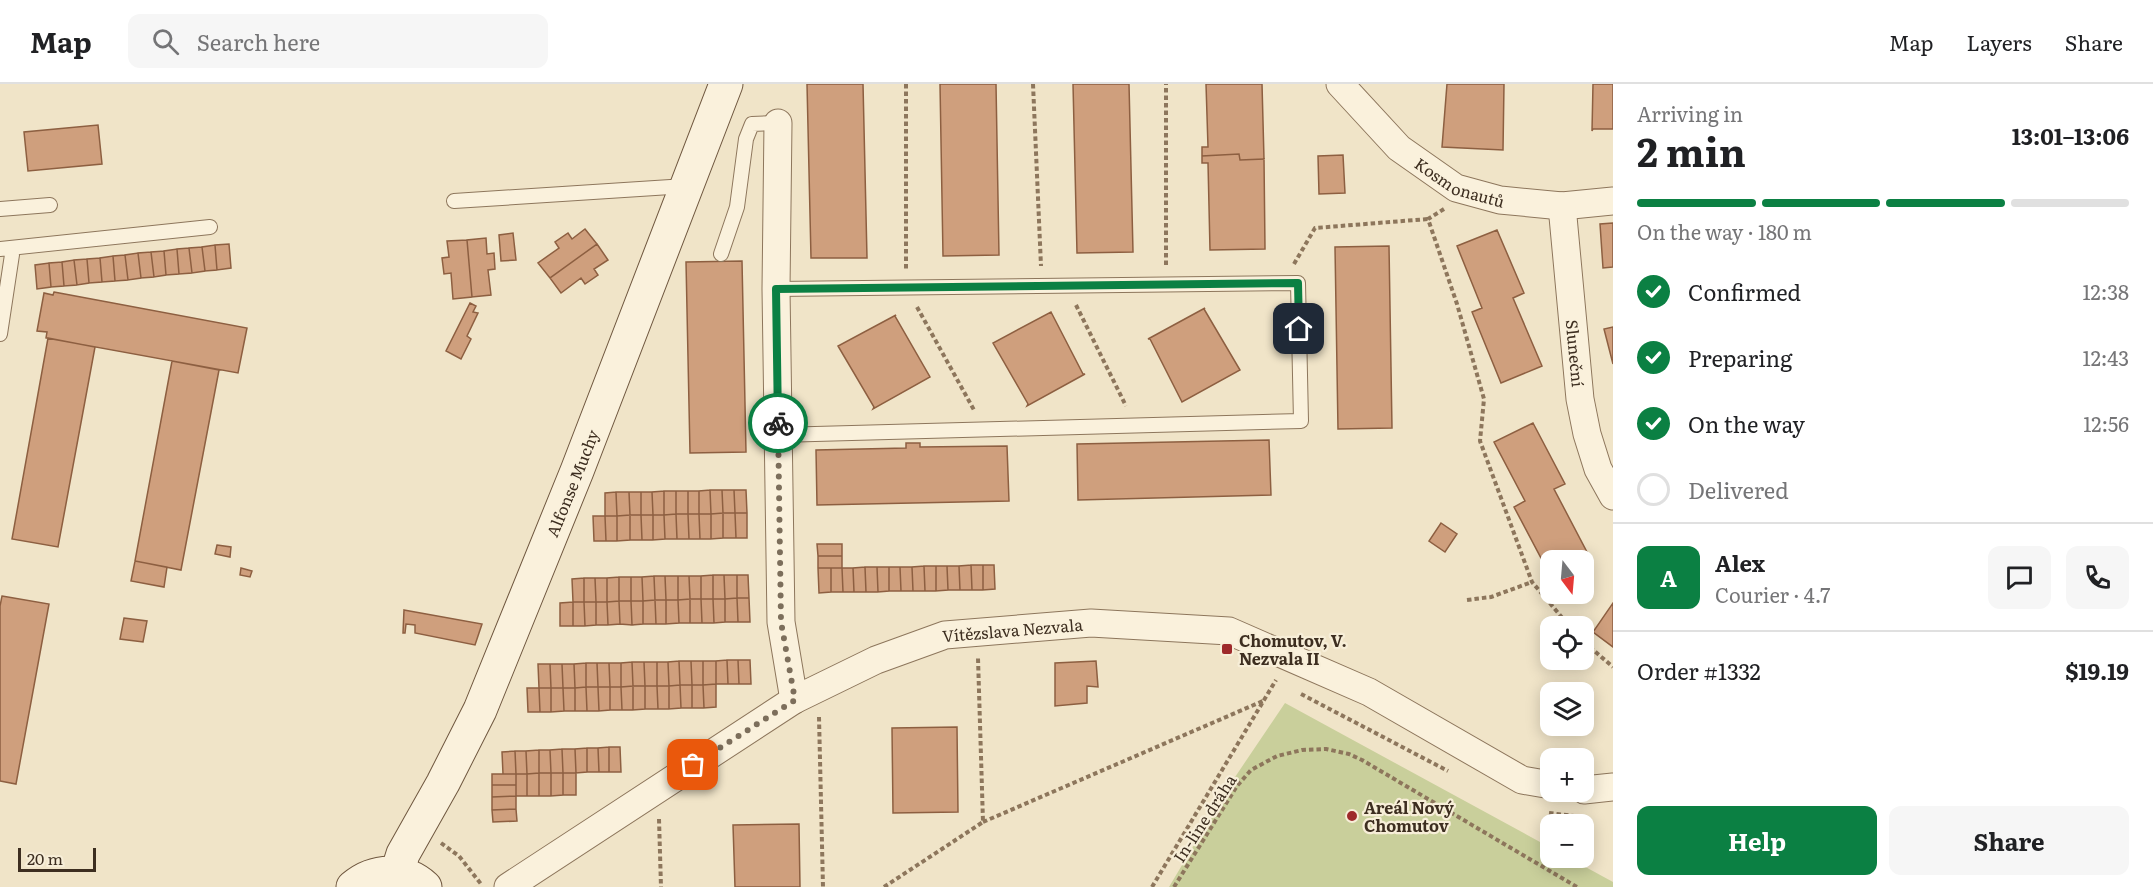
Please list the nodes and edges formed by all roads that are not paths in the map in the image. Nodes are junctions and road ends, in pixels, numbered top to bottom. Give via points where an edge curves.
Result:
1 (726, 84) edge
2 (1349, 88) edge
3 (778, 123) joint
4 (686, 186) junction
5 (454, 201) dead end
6 (1613, 201) edge
7 (50, 205) dead end
8 (1562, 206) junction
9 (0, 209) edge
10 (210, 227) dead end
11 (7, 249) edge
12 (721, 254) dead end
13 (776, 289) junction
14 (0, 334) edge
15 (778, 435) junction
16 (1613, 496) edge
17 (806, 694) junction
18 (1540, 783) edge
19 (1613, 786) edge
20 (1594, 789) edge
21 (411, 880) edge
22 (353, 887) edge
23 (508, 887) edge

1 - 4 main road, Alfonse Muchy
2 - 8 street, Kosmonautů via 1399,148 1456,188 1500,200
3 - 12 lane via 752,124 746,139 737,207
3 - 13 street
4 - 5 lane
4 - 21 main road, Alfonse Muchy via 480,710 403,854
6 - 8 street, Kosmonautů
7 - 9 lane
8 - 16 street, Sluneční via 1580,399 1598,469
10 - 11 lane
11 - 14 lane
13 - 15 street
13 - 15 lane via 1298,283 1301,421
15 - 17 street via 781,622
17 - 18 street, Vítězslava Nezvala via 876,660 945,635 1091,623 1229,631 1369,692 1522,780
17 - 23 street, Vítězslava Nezvala
19 - 20 street
21 - 22 main road, Alfonse Muchy via 384,872

